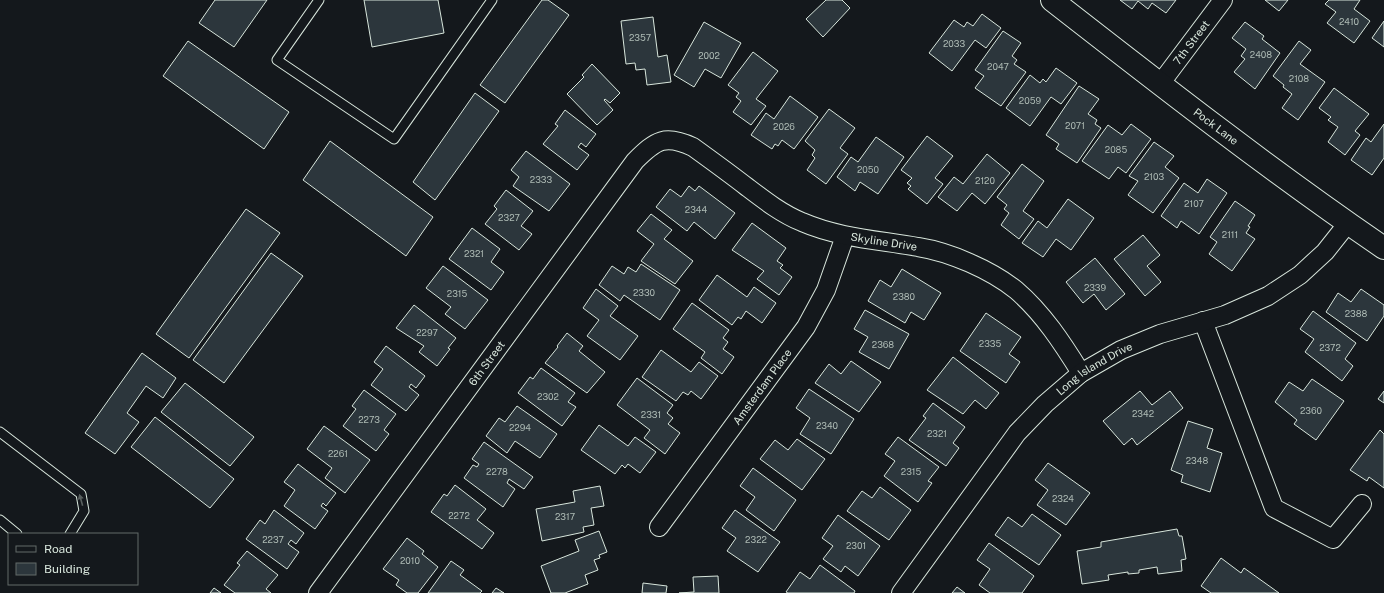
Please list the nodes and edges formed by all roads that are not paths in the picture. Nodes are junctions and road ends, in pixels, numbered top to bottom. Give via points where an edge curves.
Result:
1 (319, 0) edge
2 (492, 0) edge
3 (1052, 0) edge
4 (1223, 0) edge
5 (1160, 84) junction
6 (662, 140) joint
7 (1348, 223) junction
8 (845, 236) junction
9 (1384, 248) edge
10 (1203, 321) junction
11 (1081, 373) junction
12 (0, 432) edge
13 (1362, 504) dead end
14 (0, 520) edge
15 (659, 527) dead end
16 (16, 533) edge
17 (71, 533) edge
18 (326, 590) edge
19 (901, 593) edge

1 - 2 lane via 277,60 394,139
3 - 5 street, Pock Lane
4 - 5 street, 7th Street
5 - 7 street, Pock Lane
6 - 8 street, Skyline Drive via 679,141 693,147 773,206 803,222
6 - 18 street, 6th Street via 648,148 635,161
7 - 9 street, Pock Lane
7 - 10 street, Long Island Drive via 1325,252 1300,275 1268,296 1225,315
8 - 11 street, Skyline Drive via 920,247 955,257 985,271 1016,290 1035,309
8 - 15 street, Amsterdam Place via 826,290 806,327
10 - 11 street, Long Island Drive via 1120,350
10 - 13 street via 1274,508 1333,538
11 - 19 street, Long Island Drive via 1045,404 1018,433
17 -> 12 lane via 84,511 81,494
14 - 16 lane

